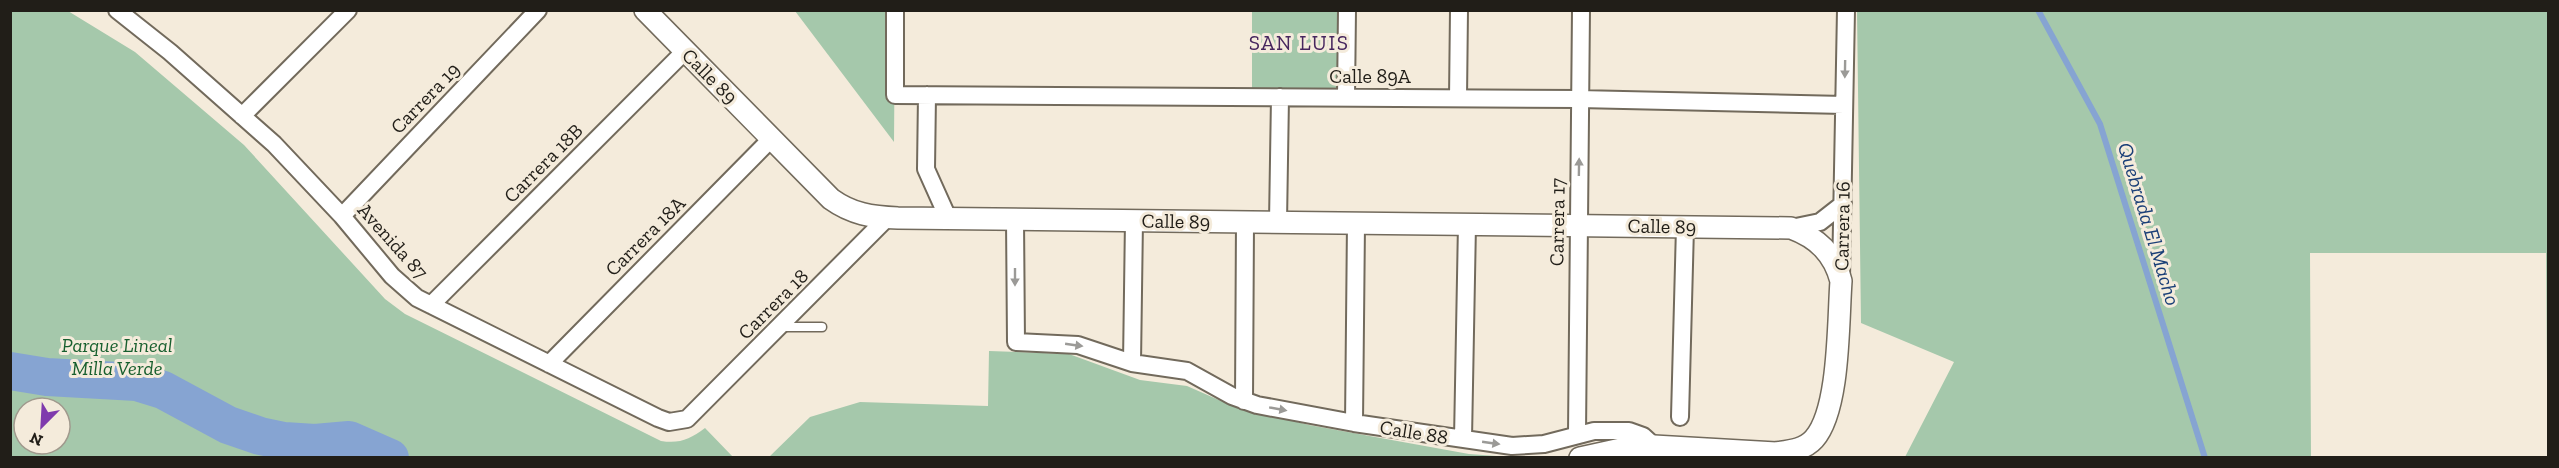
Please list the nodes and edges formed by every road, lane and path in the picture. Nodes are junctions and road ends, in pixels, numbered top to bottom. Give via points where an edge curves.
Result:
1 (117, 10) edge
2 (348, 10) edge
3 (538, 10) edge
4 (645, 10) edge
5 (896, 10) edge
6 (1347, 10) edge
7 (1459, 10) edge
8 (1581, 10) edge
9 (1846, 10) edge
10 (685, 51) junction
11 (927, 95) junction
12 (1280, 97) junction
13 (1346, 97) junction
14 (1458, 98) junction
15 (1580, 99) junction
16 (1844, 105) junction
17 (242, 116) junction
18 (772, 138) junction
19 (1843, 204) junction
20 (342, 216) junction
21 (888, 217) junction
22 (948, 218) junction
23 (1015, 219) junction
24 (1134, 220) junction
25 (1245, 222) junction
26 (1278, 222) junction
27 (1356, 223) junction
28 (1467, 224) junction
29 (1578, 225) junction
30 (1685, 226) junction
31 (1791, 228) junction
32 (1841, 281) junction
33 (431, 305) junction
34 (779, 327) junction
35 (822, 327) dead end
36 (1132, 363) junction
37 (549, 364) junction
38 (1244, 401) junction
39 (1680, 417) dead end
40 (687, 419) joint
41 (1354, 423) junction
42 (1577, 434) junction
43 (1815, 438) joint
44 (1463, 440) junction
45 (1654, 446) junction
46 (1580, 458) edge

1 - 17 street, Avenida 87
2 - 17 street
3 - 20 street, Carrera 19
4 - 10 street, Calle 89
5 - 11 street, Calle 89A via 895,94
6 - 13 street
7 - 14 street
8 - 15 street, Carrera 17
9 -> 16 street, Carrera 16
10 - 18 street, Calle 89
10 - 33 street, Carrera 18B
11 - 12 street, Calle 89A
11 - 22 street via 926,169
12 - 13 street, Calle 89A
12 - 26 street
13 - 14 street, Calle 89A
14 - 15 street, Calle 89A
15 - 16 street, Calle 89A
29 -> 15 street, Carrera 17
16 - 19 street, Carrera 16
17 - 20 street, Avenida 87
18 - 21 street, Calle 89 via 841,206 860,215
18 - 37 street, Carrera 18A
19 - 31 street, Calle 89 via 1820,222
19 - 32 street, Carrera 16
20 - 33 street, Avenida 87 via 392,276
21 - 22 street, Calle 89
21 - 34 street, Carrera 18
22 - 23 street, Calle 89
23 - 24 street, Calle 89
23 -> 36 street, Calle 88 via 1016,342 1078,345
24 - 25 street, Calle 89
24 - 36 street
25 - 26 street, Calle 89
25 - 38 street
26 - 27 street, Calle 89
27 - 28 street, Calle 89
27 - 41 street
28 - 29 street, Calle 89
28 - 44 street
29 - 30 street, Calle 89
29 - 42 street, Carrera 17
30 - 31 street, Calle 89
30 - 39 street
31 - 32 street, Calle 89 via 1824,248
32 - 43 street, Carrera 16 via 1832,399
33 - 37 street, Avenida 87
34 - 35 lane
34 - 40 street, Carrera 18
36 - 38 street, Calle 88 via 1187,371
37 - 40 street, Avenida 87 via 658,418 669,422
38 -> 41 street, Calle 88
41 - 44 street, Calle 88
44 -> 42 street, Calle 88 via 1528,446
42 - 45 street, Calle 88 via 1594,430 1629,431
43 - 45 street, Calle 88 via 1794,451 1776,453
45 - 46 street

